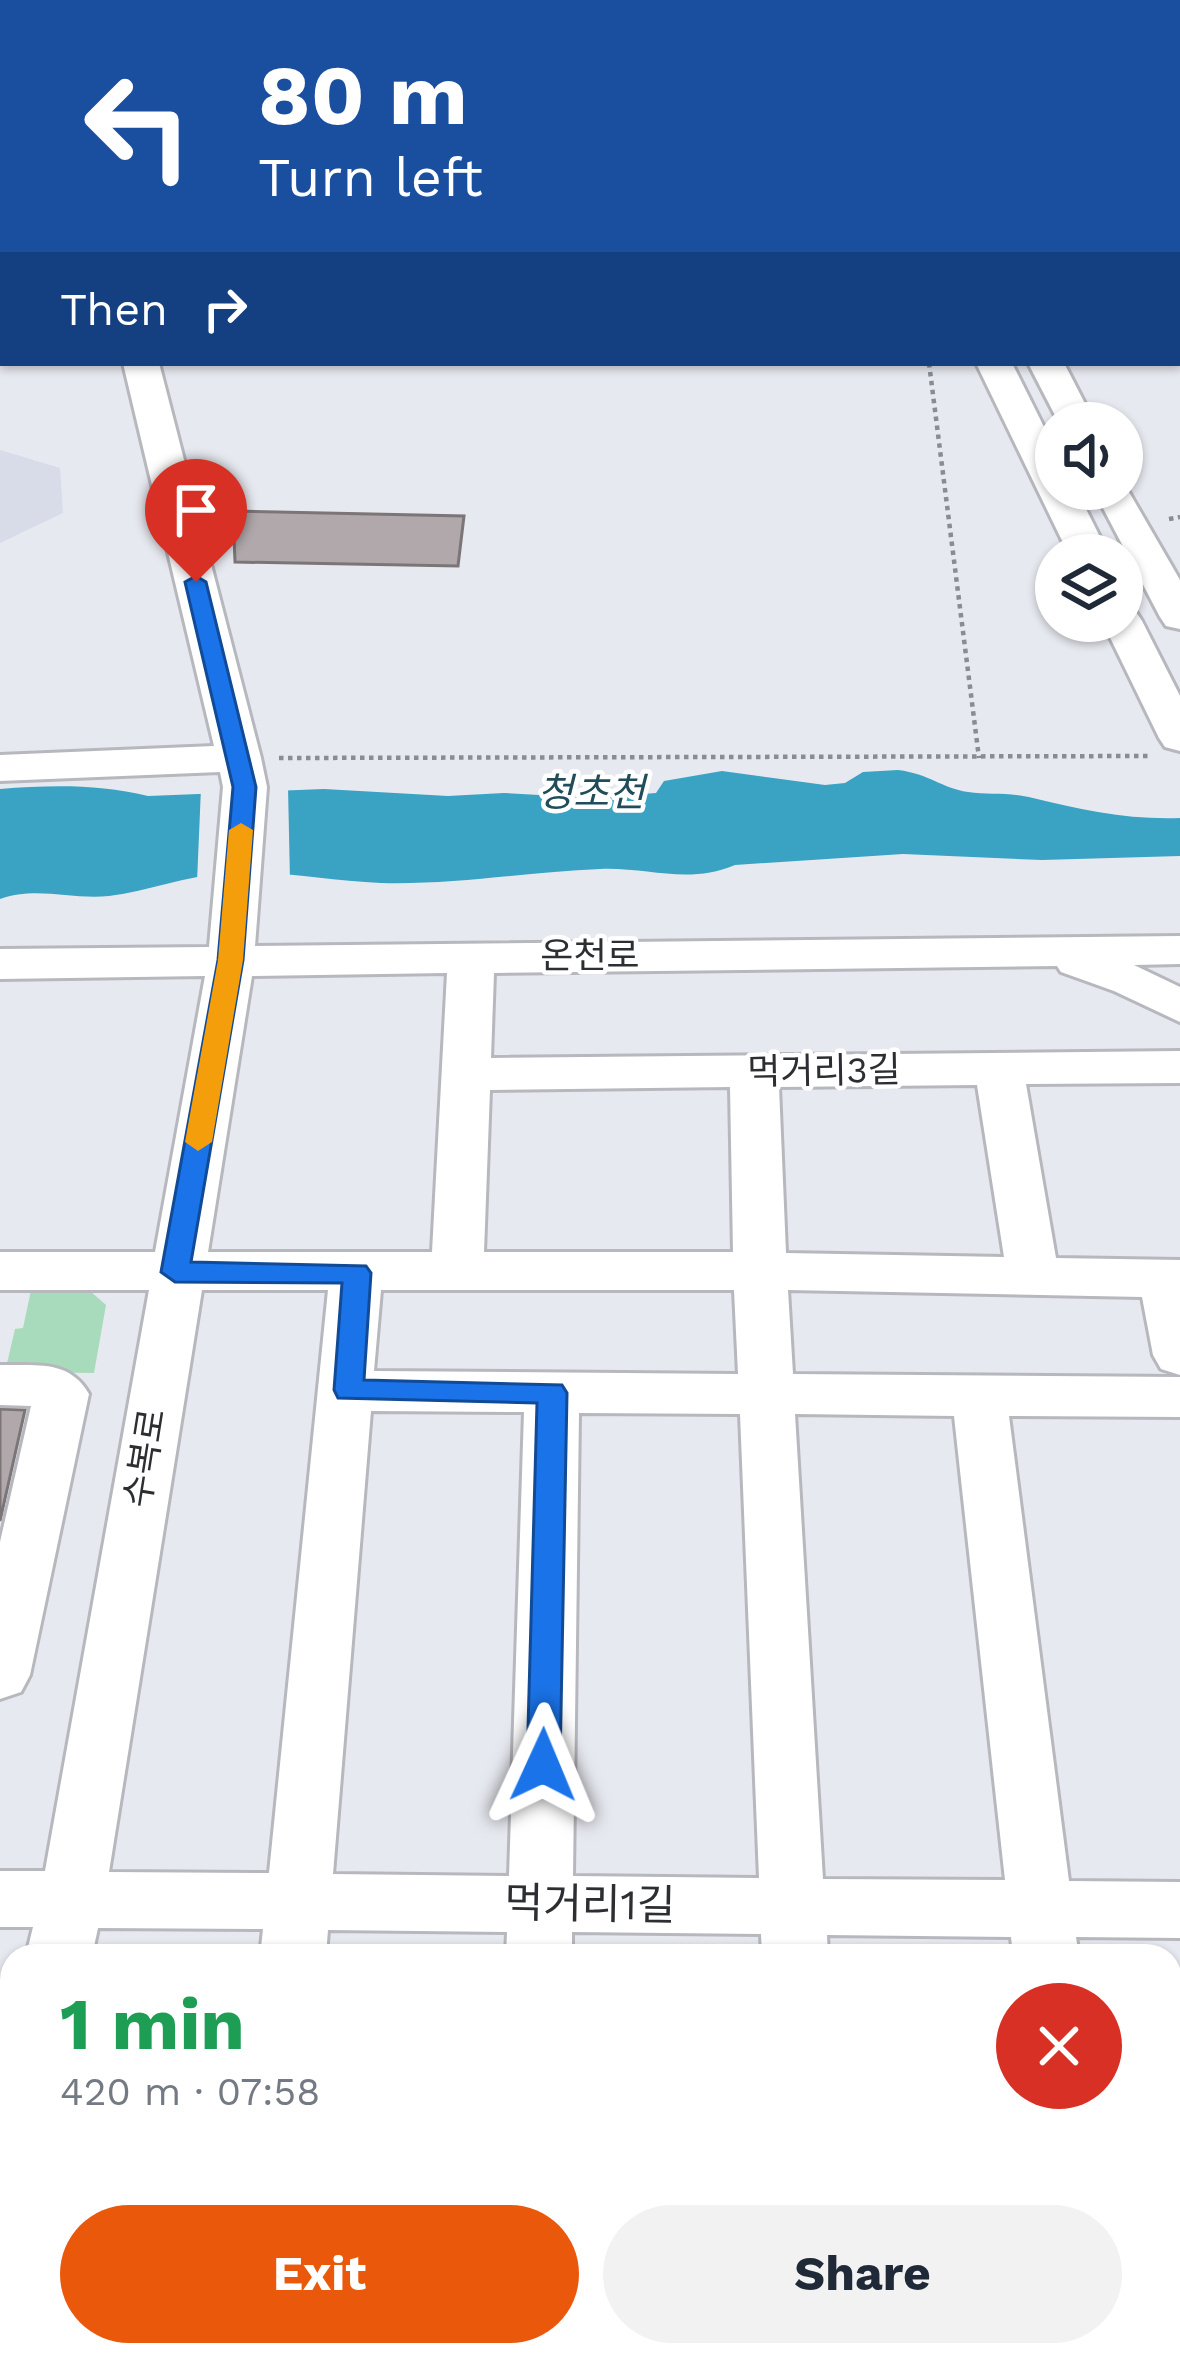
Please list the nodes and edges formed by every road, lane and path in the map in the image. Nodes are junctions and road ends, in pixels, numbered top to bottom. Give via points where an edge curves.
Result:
1 (142, 366) edge
2 (929, 366) edge
3 (995, 366) edge
4 (1048, 366) edge
5 (1067, 402) edge
6 (1035, 446) edge
7 (1123, 510) edge
8 (1180, 518) edge
9 (1169, 519) dead end
10 (1180, 617) edge
11 (1130, 642) edge
12 (1170, 747) edge
13 (240, 758) junction
14 (979, 759) junction
15 (0, 768) edge
16 (1180, 950) edge
17 (946, 954) junction
18 (471, 957) junction
19 (230, 960) junction
20 (0, 964) edge
21 (1180, 1007) edge
22 (1180, 1067) edge
23 (999, 1069) junction
24 (754, 1071) junction
25 (468, 1074) junction
26 (0, 1271) edge
27 (760, 1271) junction
28 (175, 1272) junction
29 (457, 1272) junction
30 (356, 1273) junction
31 (1034, 1276) junction
32 (1172, 1279) edge
33 (1180, 1355) edge
34 (0, 1384) edge
35 (349, 1390) junction
36 (552, 1393) junction
37 (766, 1394) junction
38 (979, 1397) junction
39 (1180, 1397) edge
40 (0, 1675) edge
41 (0, 1899) edge
42 (1180, 1910) edge
43 (66, 1928) edge
44 (295, 1928) edge
45 (539, 1930) edge
46 (794, 1931) edge
47 (1043, 1933) edge

1 - 13 street, 수복로
2 - 14 path
3 - 6 street
4 - 5 street
7 - 10 street
8 - 9 path
11 - 12 street
12 - 14 path
13 - 14 path
13 - 15 street
13 - 19 street, 수복로
16 - 17 street, 온천로
17 - 18 street, 온천로
17 - 21 street via 1082,963
18 - 19 street, 온천로
18 - 25 street
19 - 20 street, 온천로
19 - 28 street, 수복로
22 - 23 street, 먹거리3길
23 - 24 street, 먹거리3길
23 - 31 street
24 - 25 street, 먹거리3길
24 - 27 street
25 - 29 street
26 - 28 street
27 - 29 street
27 - 31 street
27 - 37 street
28 - 30 street
28 - 43 street, 수복로
29 - 30 street
30 - 35 street
31 - 32 street
32 - 33 street
34 - 40 street via 54,1386 61,1394
35 - 36 street
35 - 44 street
36 - 37 street
36 - 45 street
37 - 38 street
37 - 46 street
38 - 39 street
38 - 47 street
41 - 43 street, 먹거리1길
42 - 47 street, 먹거리1길
43 - 44 street, 먹거리1길
44 - 45 street, 먹거리1길
45 - 46 street, 먹거리1길
46 - 47 street, 먹거리1길

